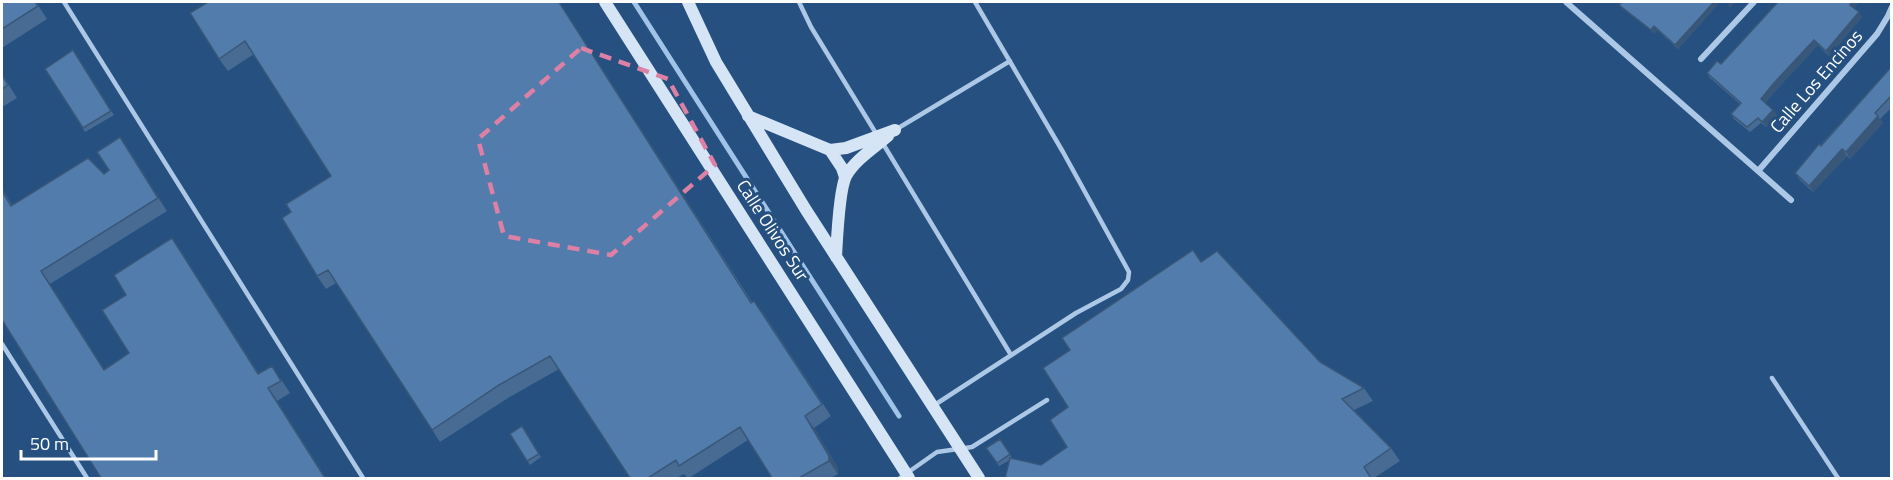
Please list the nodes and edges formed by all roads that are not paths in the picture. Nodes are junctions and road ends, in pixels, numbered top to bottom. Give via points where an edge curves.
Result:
1 (64, 2) edge
2 (605, 2) edge
3 (688, 2) edge
4 (799, 2) edge
5 (975, 2) edge
6 (1566, 2) edge
7 (1754, 2) edge
8 (1892, 7) edge
9 (1701, 59) dead end
10 (1010, 61) junction
11 (748, 115) junction
12 (896, 130) joint
13 (880, 139) junction
14 (830, 150) junction
15 (1759, 171) junction
16 (845, 177) junction
17 (1791, 200) dead end
18 (836, 257) junction
19 (2, 344) edge
20 (1011, 356) junction
21 (1772, 378) dead end
22 (1047, 400) dead end
23 (932, 407) junction
24 (960, 448) junction
25 (905, 477) edge
26 (87, 478) edge
27 (363, 478) edge
28 (979, 478) edge
29 (1839, 478) edge

1 - 27 lane
2 - 25 main road, Calle Olivos Sur
3 - 11 main road via 716,62
4 - 13 lane
5 - 10 lane
6 - 15 street
7 - 9 street
8 - 15 street, Calle Los Encinos via 1877,34
10 - 12 lane
10 - 20 lane via 1129,272 1121,289
11 - 14 main road
11 - 18 main road
12 - 13 main road
13 - 14 main road
13 - 16 main road
13 - 20 lane
14 - 16 main road
15 - 17 street
16 - 18 main road
18 - 23 main road
19 - 26 lane
20 - 23 lane
21 - 29 lane
22 - 24 lane via 972,447
23 - 24 main road
24 - 25 lane via 937,452
24 - 28 main road

